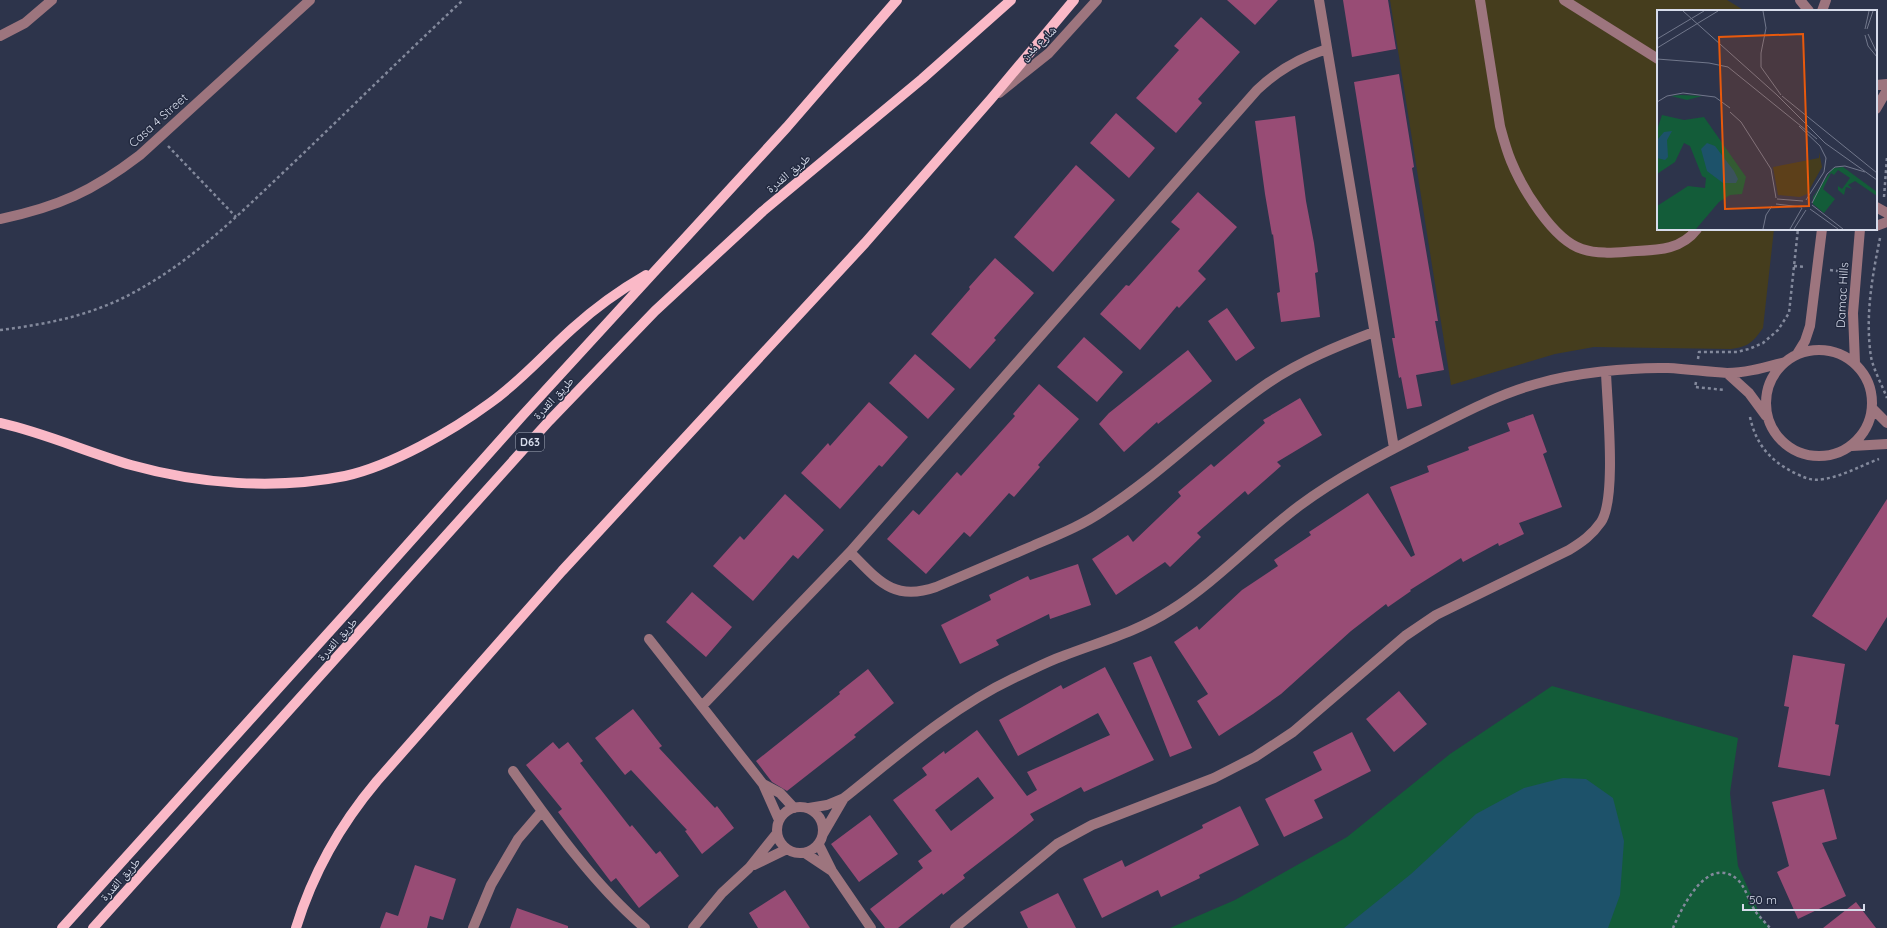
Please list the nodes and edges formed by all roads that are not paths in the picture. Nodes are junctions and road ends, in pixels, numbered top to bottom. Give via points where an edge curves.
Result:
1 (52, 0) edge
2 (310, 0) edge
3 (897, 0) edge
4 (1011, 0) edge
5 (1074, 0) edge
6 (1097, 0) edge
7 (1319, 0) edge
8 (1480, 0) edge
9 (1564, 0) edge
10 (1800, 0) edge
11 (1826, 0) edge
12 (1808, 10) edge
13 (1822, 10) edge
14 (0, 36) edge
15 (1327, 49) junction
16 (1657, 59) edge
17 (1887, 84) edge
18 (1877, 85) edge
19 (1887, 90) edge
20 (991, 99) junction
21 (1877, 106) edge
22 (0, 219) edge
23 (1696, 230) edge
24 (1822, 230) edge
25 (1860, 232) edge
26 (655, 270) junction
27 (1374, 332) junction
28 (1797, 354) junction
29 (1785, 362) junction
30 (1855, 363) junction
31 (1606, 372) junction
32 (1727, 373) junction
33 (1872, 408) junction
34 (1768, 418) junction
35 (0, 423) edge
36 (1887, 423) edge
37 (1887, 444) edge
38 (1852, 446) junction
39 (1394, 448) junction
40 (850, 552) junction
41 (649, 639) dead end
42 (702, 706) junction
43 (513, 771) dead end
44 (763, 784) junction
45 (844, 798) junction
46 (794, 808) junction
47 (809, 808) junction
48 (542, 811) junction
49 (779, 820) junction
50 (777, 833) junction
51 (823, 834) junction
52 (819, 845) junction
53 (787, 850) junction
54 (805, 853) junction
55 (749, 868) junction
56 (832, 871) junction
57 (62, 928) edge
58 (93, 928) edge
59 (296, 928) edge
60 (473, 928) edge
61 (645, 928) edge
62 (693, 928) edge
63 (871, 928) edge
64 (955, 928) edge

1 - 14 street via 24,23
2 - 22 street, Casa 4 Street via 159,137 116,172 81,194 36,212
3 - 26 main road, طريق القدرة / D63 via 787,127
4 - 58 main road, طريق القدرة / D63 via 922,80 763,211 639,327 549,421
5 - 20 main road
6 - 20 street, شارع مُدن via 1049,53
7 - 15 street
8 - 23 street via 1505,143 1519,177 1559,235 1573,245 1590,251 1654,251 1677,245
9 - 16 street
10 - 12 street
11 - 13 street
15 - 27 street
15 - 40 street via 1289,64 1257,90
17 - 18 street
19 - 21 street
20 - 59 main road via 865,243 573,559 373,785 347,819 324,856
24 - 28 street, Damac Hills via 1810,326
25 - 30 street, Damac Hills via 1852,313
26 - 35 main road via 608,299 515,384 465,421 408,452 347,475 269,483 185,477 130,465 45,434
26 - 57 main road, طريق القدرة / D63
27 - 39 street
27 - 40 street via 1336,346 1269,383 1103,512 1069,530 936,588 920,593 889,588
28 - 29 street
28 - 30 street via 1817,349 1837,352
29 - 32 street via 1756,370
29 - 34 street via 1776,371 1766,393
30 - 33 street via 1869,383
31 - 32 street via 1667,368
31 - 39 street via 1537,383 1498,397
31 - 64 street via 1609,501 1602,521 1588,538 1569,550 1436,615 1405,636 1293,732 1255,757 1214,778 1092,825 1057,844
32 - 34 street via 1749,393
33 - 36 street
33 - 38 street via 1869,422
34 - 38 street via 1775,434 1787,446 1802,454 1819,457 1837,454
37 - 38 street
39 - 45 street via 1344,476 1298,507 1170,611 1137,629 1061,657 1012,679 978,698 932,728
40 - 42 street
41 - 42 street
42 - 44 street
43 - 48 street
44 - 46 street via 780,793
44 - 49 street
45 - 47 street via 827,805
45 - 51 street
46 - 47 street
46 - 49 street via 785,812
47 - 51 street via 820,819
48 - 60 street via 518,839 491,885
48 - 61 street via 610,895
49 - 50 street
50 - 53 street
50 - 55 street
51 - 52 street
52 - 54 street
52 - 56 street
53 - 54 street
53 - 55 street
54 - 56 street
55 - 62 street via 722,893
56 - 63 street

